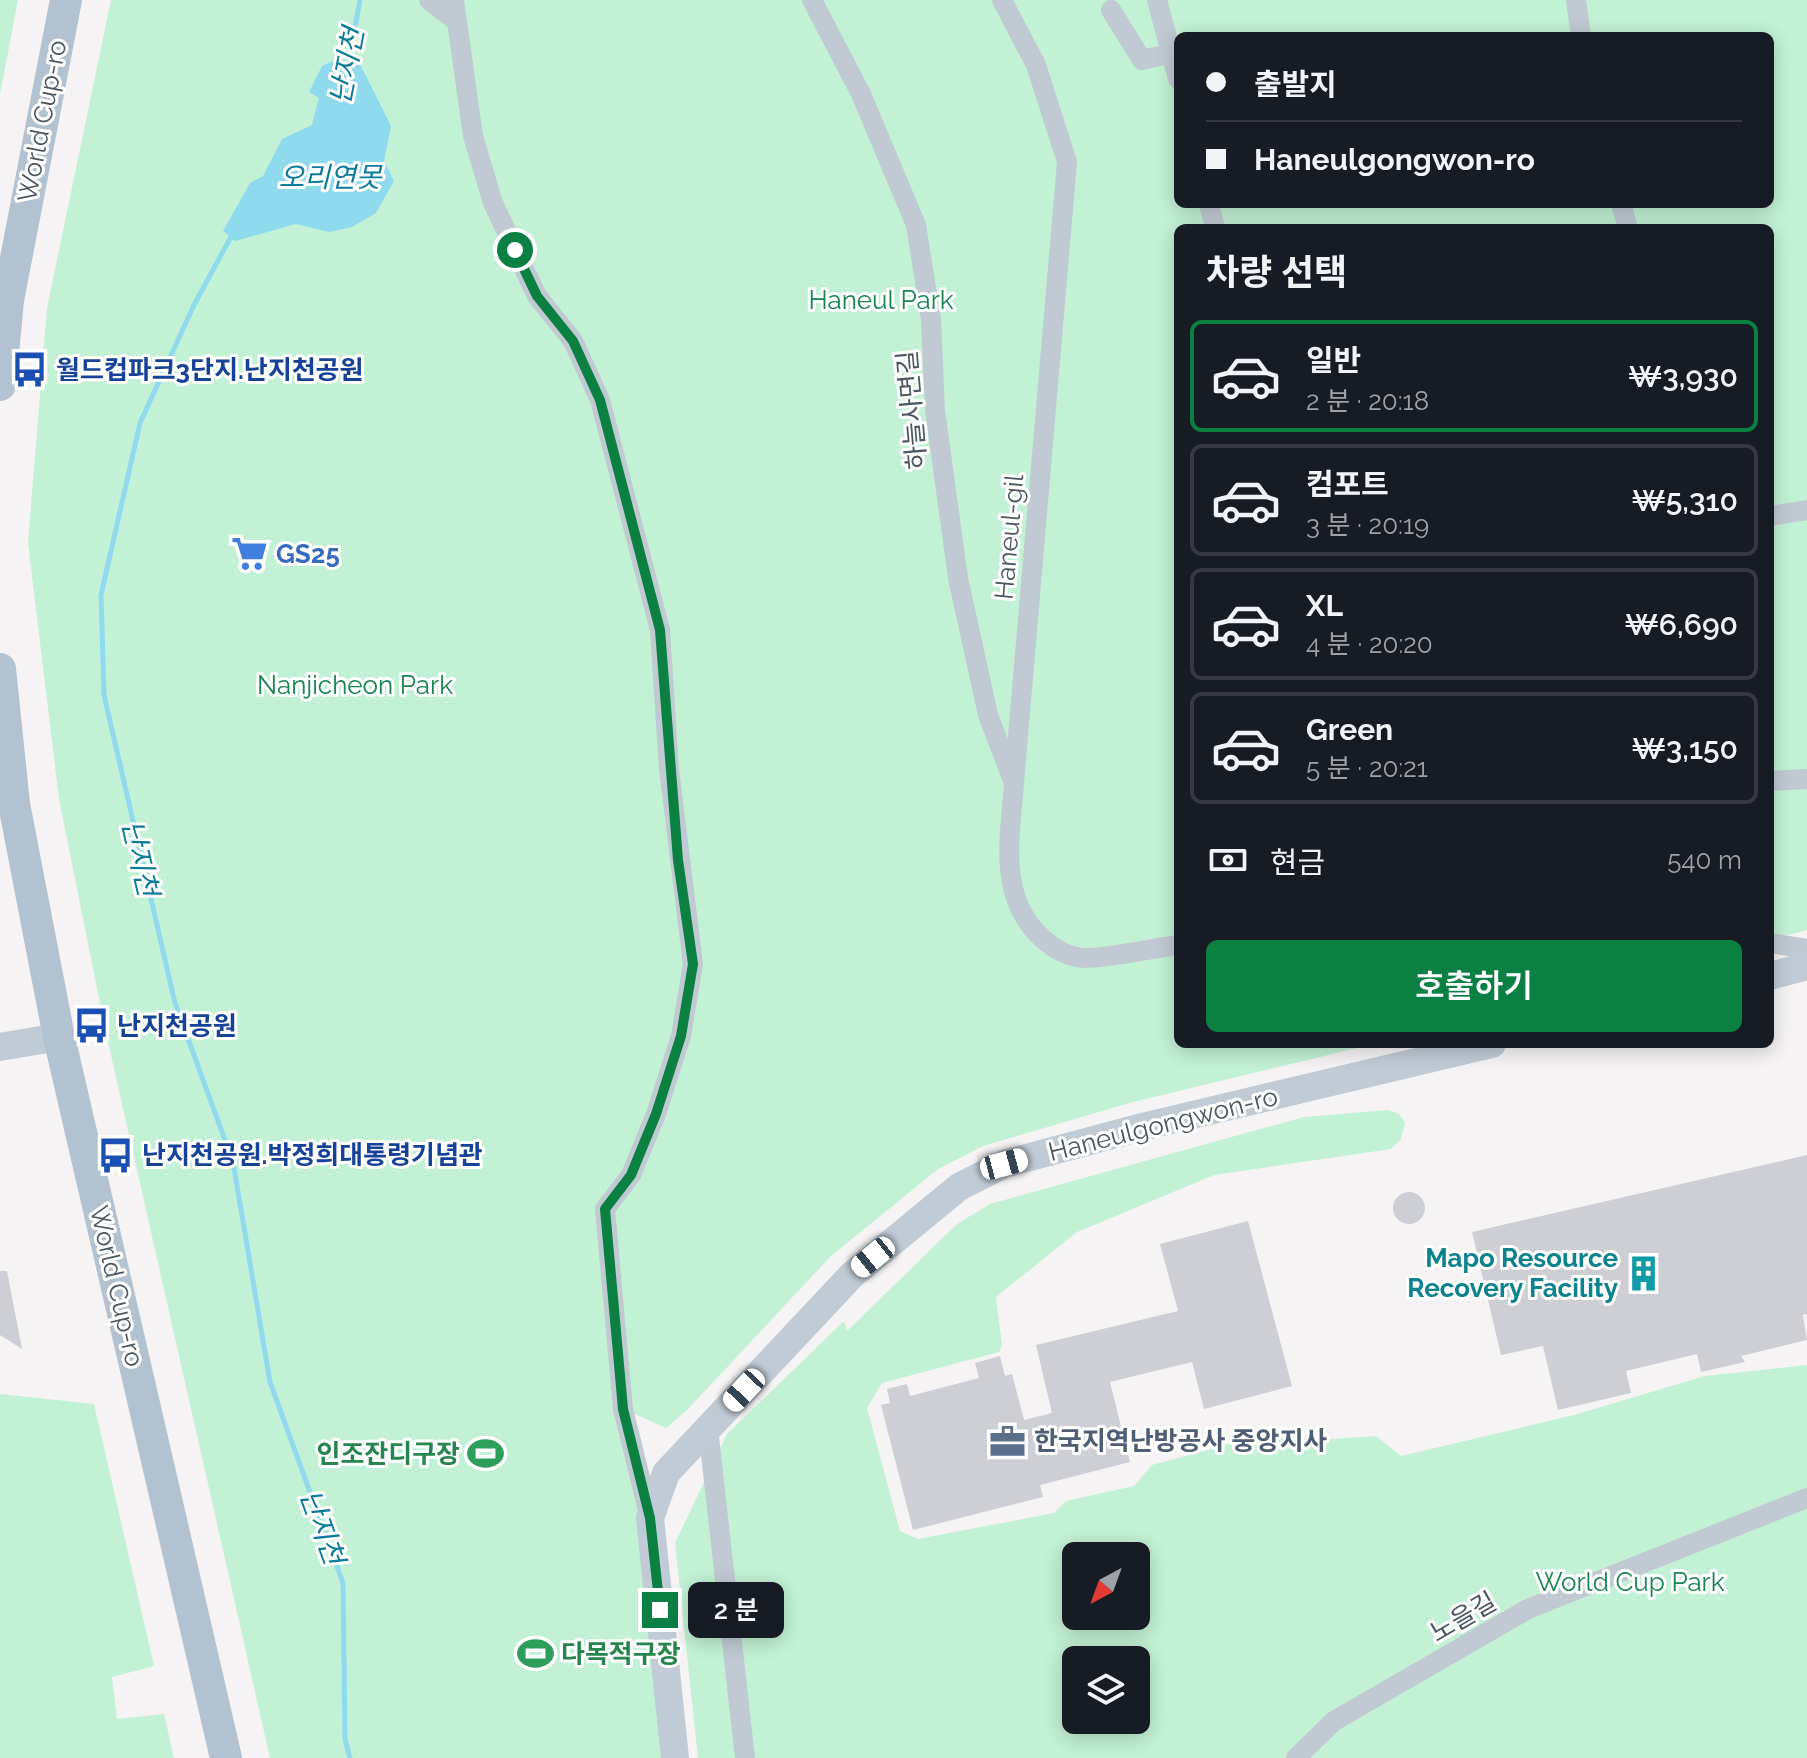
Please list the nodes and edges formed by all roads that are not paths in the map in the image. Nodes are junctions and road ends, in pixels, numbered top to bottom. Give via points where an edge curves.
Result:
1 (66, 0) edge
2 (429, 0) edge
3 (812, 0) edge
4 (1002, 0) edge
5 (1157, 0) edge
6 (1576, 0) edge
7 (454, 10) edge
8 (1111, 10) dead end
9 (1580, 32) edge
10 (1172, 53) junction
11 (1174, 62) edge
12 (0, 385) edge
13 (1807, 510) edge
14 (1774, 515) edge
15 (0, 669) edge
16 (1807, 779) edge
17 (1774, 781) edge
18 (1014, 783) junction
19 (1774, 944) edge
20 (1174, 946) edge
21 (1807, 949) edge
22 (1807, 966) edge
23 (1774, 975) edge
24 (59, 1037) junction
25 (0, 1047) edge
26 (1475, 1048) edge
27 (708, 1428) junction
28 (1807, 1498) edge
29 (650, 1518) junction
30 (226, 1758) edge
31 (675, 1758) edge
32 (745, 1758) edge
33 (1296, 1758) edge

1 - 12 main road, World Cup-ro via 8,300
2 - 7 street
3 - 18 street, 하늘사면길 via 861,94 916,225 958,578 988,715
4 - 18 street, Haneul-gil via 1036,65 1067,162
5 - 10 street
6 - 9 street
7 - 29 street via 473,136 493,203 537,296 573,341 600,400 660,630 671,784 693,964 681,1036 656,1114 631,1175 605,1209 623,1409
8 - 10 street via 1142,60
10 - 11 street
13 - 14 street
15 - 24 main road, World Cup-ro via 14,804
16 - 17 street
18 - 20 street, Haneul-gil via 1012,896 1027,924 1055,950 1084,958
19 - 21 street
22 - 23 street
24 - 25 street
24 - 30 main road, World Cup-ro
26 - 27 street, Haneulgongwon-ro via 1004,1164 959,1187 852,1275
27 - 29 street, Haneulgongwon-ro via 666,1473
27 - 32 street
28 - 33 street, 노을길 via 1528,1609 1334,1721
29 - 31 street, Haneulgongwon-ro

